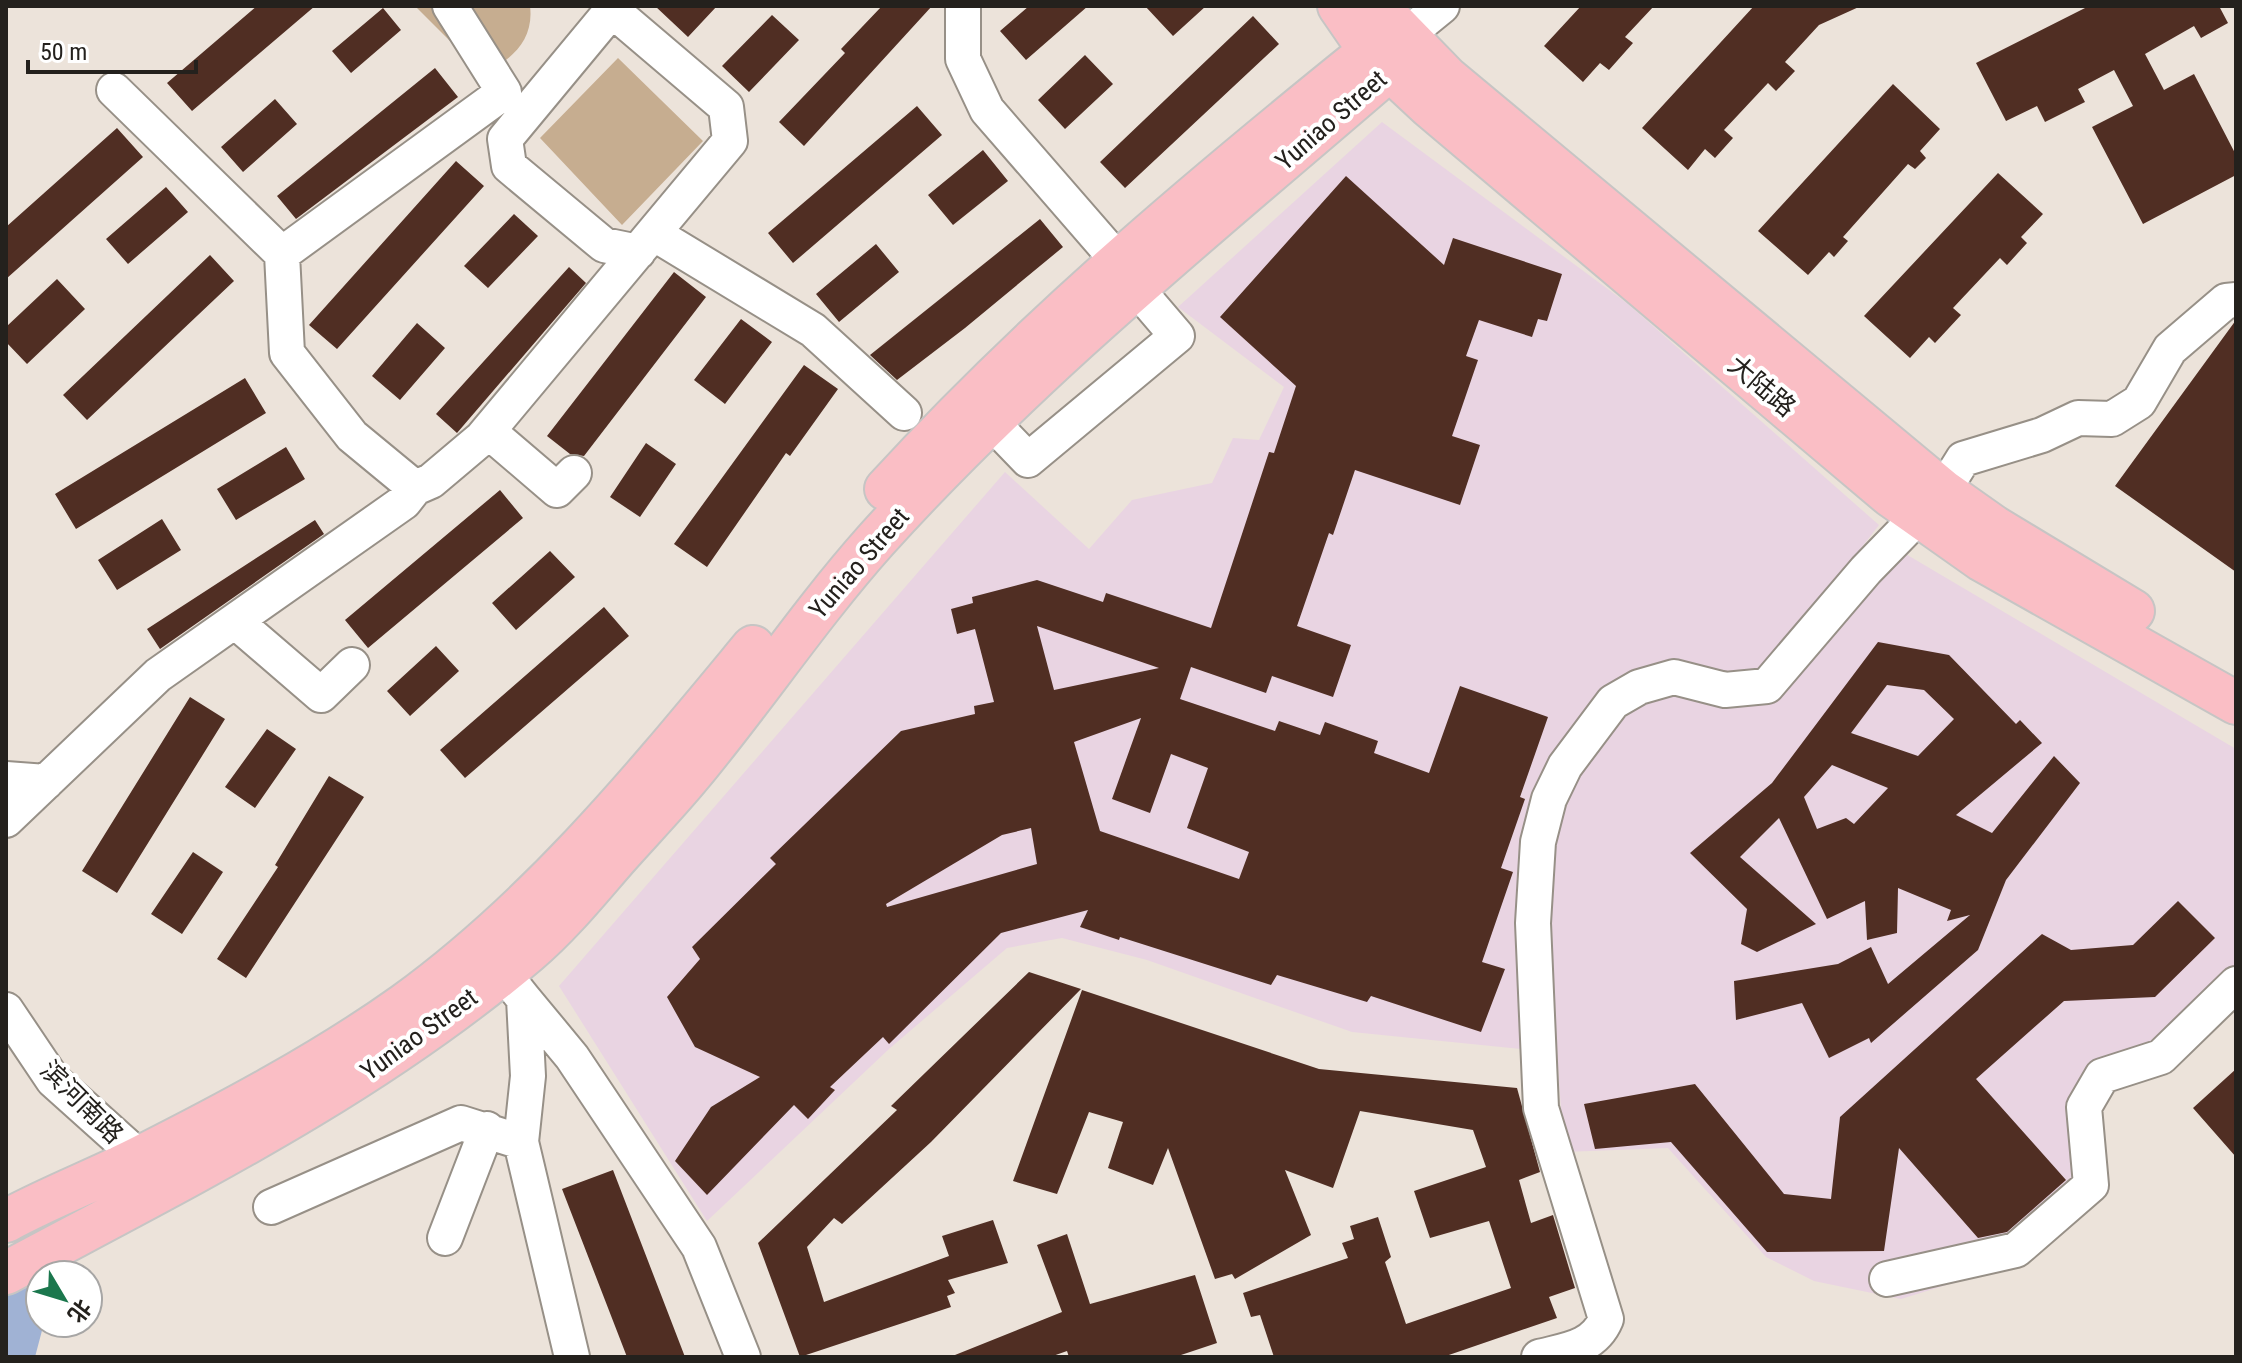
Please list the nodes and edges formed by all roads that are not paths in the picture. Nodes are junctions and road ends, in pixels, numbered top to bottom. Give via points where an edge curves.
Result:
1 (450, 6) edge
2 (963, 6) edge
3 (1339, 6) edge
4 (1377, 6) edge
5 (1442, 6) edge
6 (614, 8) edge
7 (1388, 52) junction
8 (114, 90) dead end
9 (646, 242) junction
10 (1106, 247) dead end
11 (282, 254) junction
12 (1136, 288) junction
13 (2236, 300) edge
14 (979, 409) junction
15 (904, 413) dead end
16 (488, 431) junction
17 (574, 473) dead end
18 (415, 488) junction
19 (1930, 502) junction
20 (235, 621) junction
21 (352, 665) dead end
22 (2236, 672) edge
23 (2236, 703) edge
24 (6, 779) edge
25 (46, 782) junction
26 (6, 820) edge
27 (502, 972) junction
28 (2236, 984) edge
29 (6, 1010) edge
30 (487, 1129) junction
31 (521, 1142) junction
32 (150, 1175) junction
33 (271, 1207) dead end
34 (23, 1211) edge
35 (445, 1238) dead end
36 (6, 1273) edge
37 (1887, 1279) dead end
38 (572, 1357) edge
39 (743, 1357) edge
40 (1539, 1357) edge

1 - 11 street via 504,92
2 - 10 street via 963,59 987,110
3 - 7 main road, 大陆路
4 - 7 main road, 大陆路
5 - 7 street
6 - 9 street via 726,107 730,141
6 - 9 street via 505,139 509,166 604,245
7 - 12 main road, Yuniao Street
7 - 14 main road, Yuniao Street via 1117,259
7 - 19 main road, 大陆路 via 1447,78
8 - 11 street
9 - 15 street via 813,330
9 - 16 street
11 - 18 street via 287,353 352,436
12 - 14 main road, Yuniao Street
12 - 14 street via 1177,336 1028,460
13 - 19 street via 2201,319 2170,349 2139,402 2112,419 2078,418 1963,459
14 - 27 main road, Yuniao Street via 871,505 637,789 579,850
16 - 17 street via 557,490
16 - 18 street via 431,481
18 - 20 street via 404,502
19 - 22 main road, 大陆路 via 1994,527
19 - 23 main road, 大陆路 via 1982,560
19 - 40 street via 1767,686 1725,690 1674,677 1639,687 1613,702 1591,728 1549,799 1533,886 1541,1108 1606,1319 1588,1344
20 - 21 street via 321,695
20 - 25 street via 158,675
24 - 25 street
25 - 26 street
27 - 31 street via 528,1076
27 - 32 main road, Yuniao Street via 391,1013 242,1104
27 - 39 street via 572,1057 699,1247
28 - 37 street via 2161,1057 2102,1076 2084,1107 2091,1185 2016,1250
29 - 32 street, 滨河南路 via 53,1080
30 - 31 street
30 - 33 street via 461,1123
30 - 35 street
31 - 38 street
32 - 34 main road, Yuniao Street
32 - 36 main road, Yuniao Street via 61,1243

